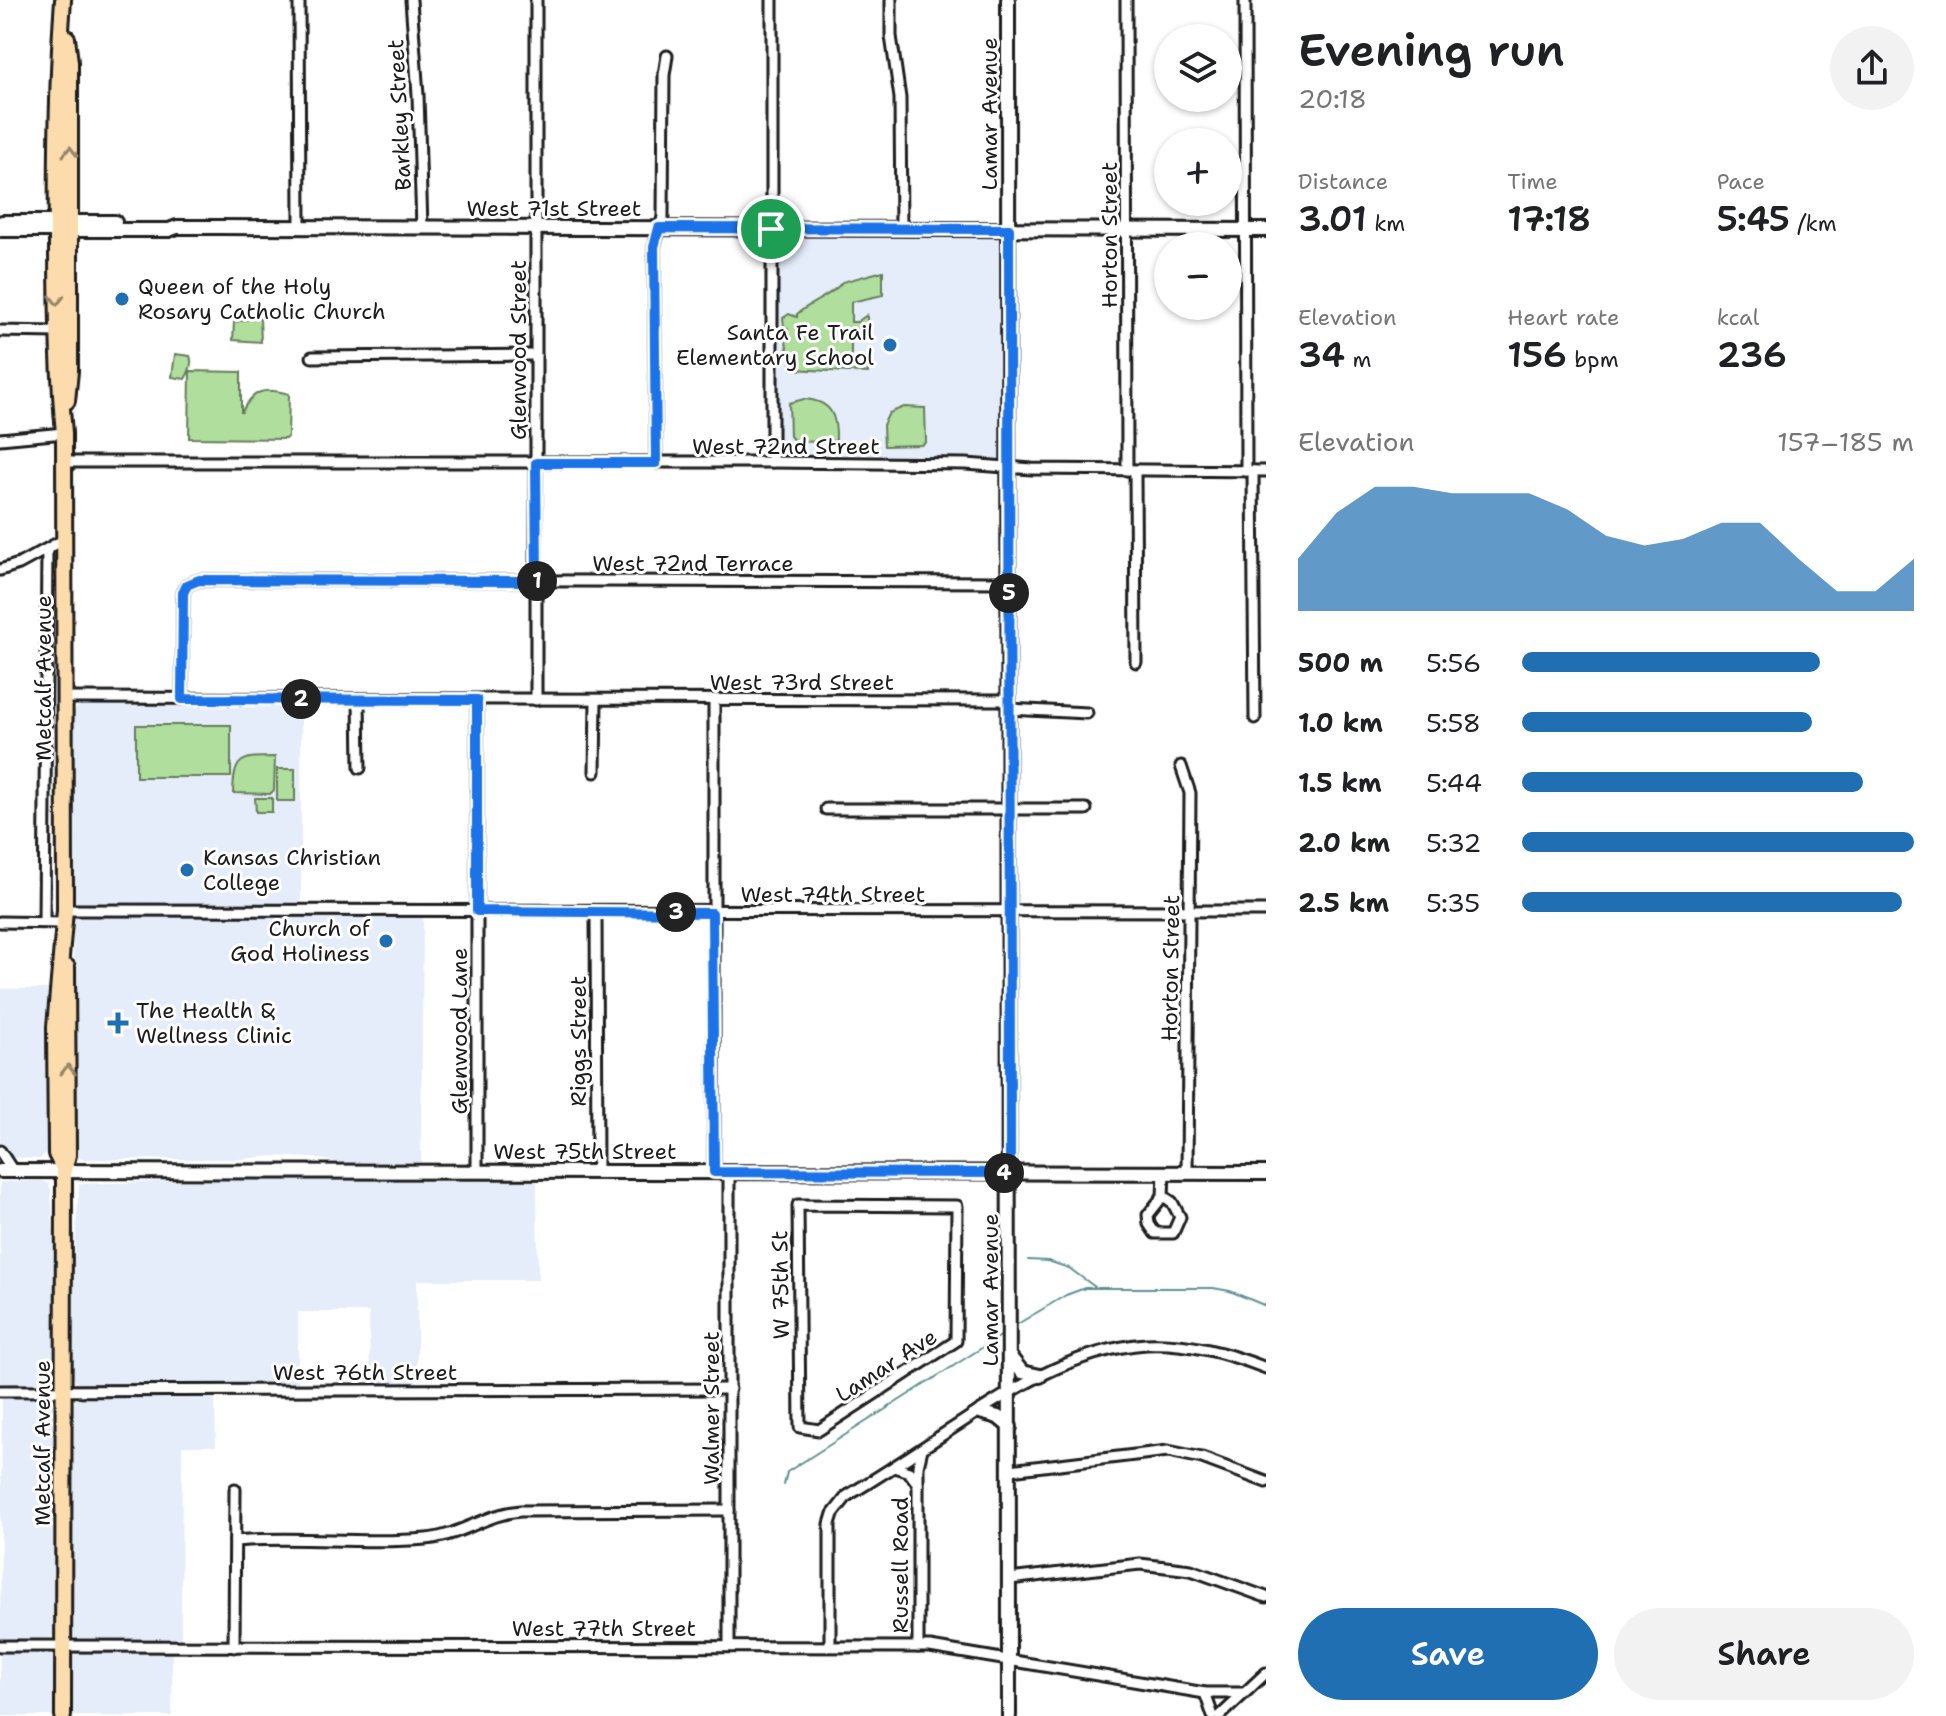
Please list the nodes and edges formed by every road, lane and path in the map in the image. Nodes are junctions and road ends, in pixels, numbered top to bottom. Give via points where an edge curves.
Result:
1 (64, 0) edge
2 (299, 0) edge
3 (411, 0) edge
4 (536, 0) edge
5 (772, 0) edge
6 (891, 0) edge
7 (1008, 0) edge
8 (1126, 0) edge
9 (1245, 0) edge
10 (667, 56) dead end
11 (0, 222) edge
12 (63, 226) junction
13 (300, 227) junction
14 (422, 228) junction
15 (538, 228) junction
16 (659, 228) junction
17 (771, 229) junction
18 (901, 229) junction
19 (1009, 229) junction
20 (1127, 229) junction
21 (0, 230) edge
22 (1245, 230) junction
23 (1266, 230) edge
24 (0, 331) edge
25 (57, 332) junction
26 (536, 355) junction
27 (312, 357) dead end
28 (64, 433) junction
29 (0, 439) edge
30 (65, 462) junction
31 (772, 462) junction
32 (536, 463) junction
33 (656, 463) junction
34 (1009, 469) junction
35 (1131, 470) junction
36 (1250, 471) junction
37 (1266, 471) edge
38 (65, 539) junction
39 (47, 550) junction
40 (0, 570) edge
41 (537, 581) junction
42 (1009, 582) junction
43 (1136, 662) dead end
44 (64, 698) junction
45 (182, 699) junction
46 (359, 699) junction
47 (477, 700) junction
48 (536, 700) junction
49 (596, 700) junction
50 (714, 700) junction
51 (1008, 704) junction
52 (1087, 713) dead end
53 (1255, 718) dead end
54 (1181, 766) dead end
55 (360, 768) dead end
56 (595, 772) dead end
57 (826, 809) dead end
58 (1009, 809) junction
59 (1086, 809) dead end
60 (477, 911) junction
61 (596, 911) junction
62 (1009, 911) junction
63 (1188, 911) junction
64 (1266, 911) edge
65 (712, 913) junction
66 (65, 916) junction
67 (0, 922) edge
68 (44, 922) junction
69 (0, 1151) edge
70 (64, 1170) junction
71 (6, 1171) edge
72 (477, 1171) junction
73 (597, 1171) junction
74 (714, 1172) junction
75 (729, 1172) junction
76 (1164, 1172) junction
77 (1010, 1173) junction
78 (1187, 1173) junction
79 (1266, 1173) edge
80 (1163, 1196) dead end
81 (957, 1206) joint
82 (1009, 1356) junction
83 (1266, 1368) edge
84 (1040, 1376) junction
85 (730, 1389) junction
86 (0, 1391) edge
87 (64, 1391) junction
88 (1010, 1394) junction
89 (980, 1412) junction
90 (800, 1427) joint
91 (1010, 1427) junction
92 (922, 1449) junction
93 (894, 1467) junction
94 (1010, 1470) junction
95 (1266, 1482) edge
96 (918, 1484) junction
97 (235, 1489) dead end
98 (729, 1510) junction
99 (235, 1541) junction
100 (1009, 1579) junction
101 (1266, 1597) edge
102 (0, 1646) edge
103 (64, 1646) junction
104 (729, 1646) junction
105 (830, 1646) junction
106 (234, 1647) junction
107 (918, 1647) junction
108 (1009, 1658) junction
109 (1266, 1673) edge
110 (1205, 1693) junction
111 (1244, 1693) junction
112 (63, 1716) edge
113 (1009, 1716) edge
114 (1213, 1716) edge
115 (1220, 1716) edge

1 - 12 main road, Metcalf Avenue via 70,62
2 - 13 street
3 - 14 street, Barkley Street
4 - 15 street, Glenwood Street
5 - 17 street
6 - 18 street via 900,98
7 - 19 street, Lamar Avenue
8 - 20 street, Horton Street
9 - 22 street
10 - 16 street
11 - 12 street, West 71st Street
12 - 13 street, West 71st Street
12 - 21 street, West 71st Street
12 -> 25 main road, Metcalf Avenue
12 - 28 main road, Metcalf Avenue via 70,371
13 - 14 street, West 71st Street
14 - 15 street, West 71st Street
15 - 16 street, West 71st Street
15 - 26 street, Glenwood Street
16 - 17 street, West 71st Street
16 - 33 street via 654,247
17 - 18 street, West 71st Street
17 - 31 street
18 - 19 street, West 71st Street
19 - 20 street, West 71st Street
19 - 34 street, Lamar Avenue
20 - 22 street, West 71st Street
20 - 35 street, Horton Street
22 - 23 street, West 71st Street
22 - 36 street
24 - 25 street
25 - 28 main road, Metcalf Avenue
26 - 27 street
26 - 32 street, Glenwood Street
28 - 29 street
28 - 30 main road, Metcalf Avenue
30 - 32 street, West 72nd Street
30 - 38 main road, Metcalf Avenue
31 - 33 street, West 72nd Street
31 - 34 street, West 72nd Street
32 - 33 street, West 72nd Street
32 - 41 street, Glenwood Street
34 - 35 street, West 72nd Street
34 - 42 street, Lamar Avenue
35 - 36 street, West 72nd Street
35 - 43 street, Horton Street
36 - 37 street, West 72nd Street
36 - 53 street
38 - 39 street
38 - 44 main road, Metcalf Avenue
39 - 40 street
39 - 68 street
41 - 42 street, West 72nd Terrace
41 - 45 street, West 72nd Terrace via 199,580 187,585 183,599
41 - 48 street, Glenwood Street
42 - 51 street, Lamar Avenue
44 - 45 street, West 73rd Street
44 - 66 main road, Metcalf Avenue
45 - 46 street, West 73rd Street
46 - 47 street, West 73rd Street
46 - 55 street
47 - 48 street, West 73rd Street
47 - 60 street, Glenwood Lane
48 - 49 street, West 73rd Street
49 - 50 street, West 73rd Street
49 - 56 street
50 - 51 street, West 73rd Street
50 - 65 street
51 - 52 street, West 73rd Street
51 - 58 street, Lamar Avenue
54 - 63 street, Horton Street via 1190,793
57 - 58 street
58 - 59 street
58 - 62 street, Lamar Avenue
60 - 61 street, West 74th Street
60 - 66 street, West 74th Street
60 - 72 street, Glenwood Lane
61 - 65 street, West 74th Street
61 - 73 street, Riggs Street
62 - 63 street, West 74th Street
62 - 65 street, West 74th Street
62 - 77 street, Lamar Avenue
63 - 64 street, West 74th Street
63 - 78 street, Horton Street
65 - 74 street
66 - 68 street, West 74th Street
66 - 70 main road, Metcalf Avenue via 69,1058
67 - 68 street, West 74th Street
69 - 71 street
70 - 71 street, West 75th Street
70 - 72 street, West 75th Street
70 - 87 main road, Metcalf Avenue
72 - 73 street, West 75th Street
73 - 74 street, West 75th Street
74 - 75 street, West 75th Street
75 - 77 street, West 75th Street
75 - 85 street, Walmer Street
76 - 77 street, West 75th Street
76 - 78 street, West 75th Street
76 - 80 street
77 - 82 street, Lamar Avenue
78 - 79 street, West 75th Street
81 - 90 street, Lamar Ave via 956,1341 819,1430
81 - 90 street, W 75th St via 798,1205
82 - 84 street via 1022,1372
82 - 88 street, Lamar Avenue
83 - 84 street via 1208,1349 1145,1344 1087,1356
84 - 88 street
85 - 87 street, West 76th Street
85 - 98 street, Walmer Street
86 - 87 street, West 76th Street
87 - 103 main road, Metcalf Avenue
88 - 89 street
88 - 91 street, Lamar Avenue
89 - 91 street
89 - 92 street
91 - 94 street, Lamar Avenue
92 - 93 street
92 - 96 street, Russell Road
93 - 96 street, Russell Road via 909,1472
93 - 105 street via 847,1496 831,1520
94 - 95 street via 1168,1451
94 - 100 street, Lamar Avenue
96 - 107 street, Russell Road
97 - 99 street
98 - 99 street via 520,1511 423,1539
98 - 104 street, Walmer Street
99 - 106 street
100 - 101 street via 1117,1565 1169,1566
100 - 108 street, Lamar Avenue
102 - 103 street, West 77th Street
103 - 106 street, West 77th Street
103 - 112 main road, Metcalf Avenue
104 - 105 street, West 77th Street
104 - 106 street, West 77th Street
105 - 107 street, West 77th Street
107 - 108 street, West 77th Street
108 - 110 street, West 77th Street
108 - 113 street, Lamar Avenue
109 - 111 street
110 - 111 street, West 77th Street
110 - 114 street
111 - 115 street

